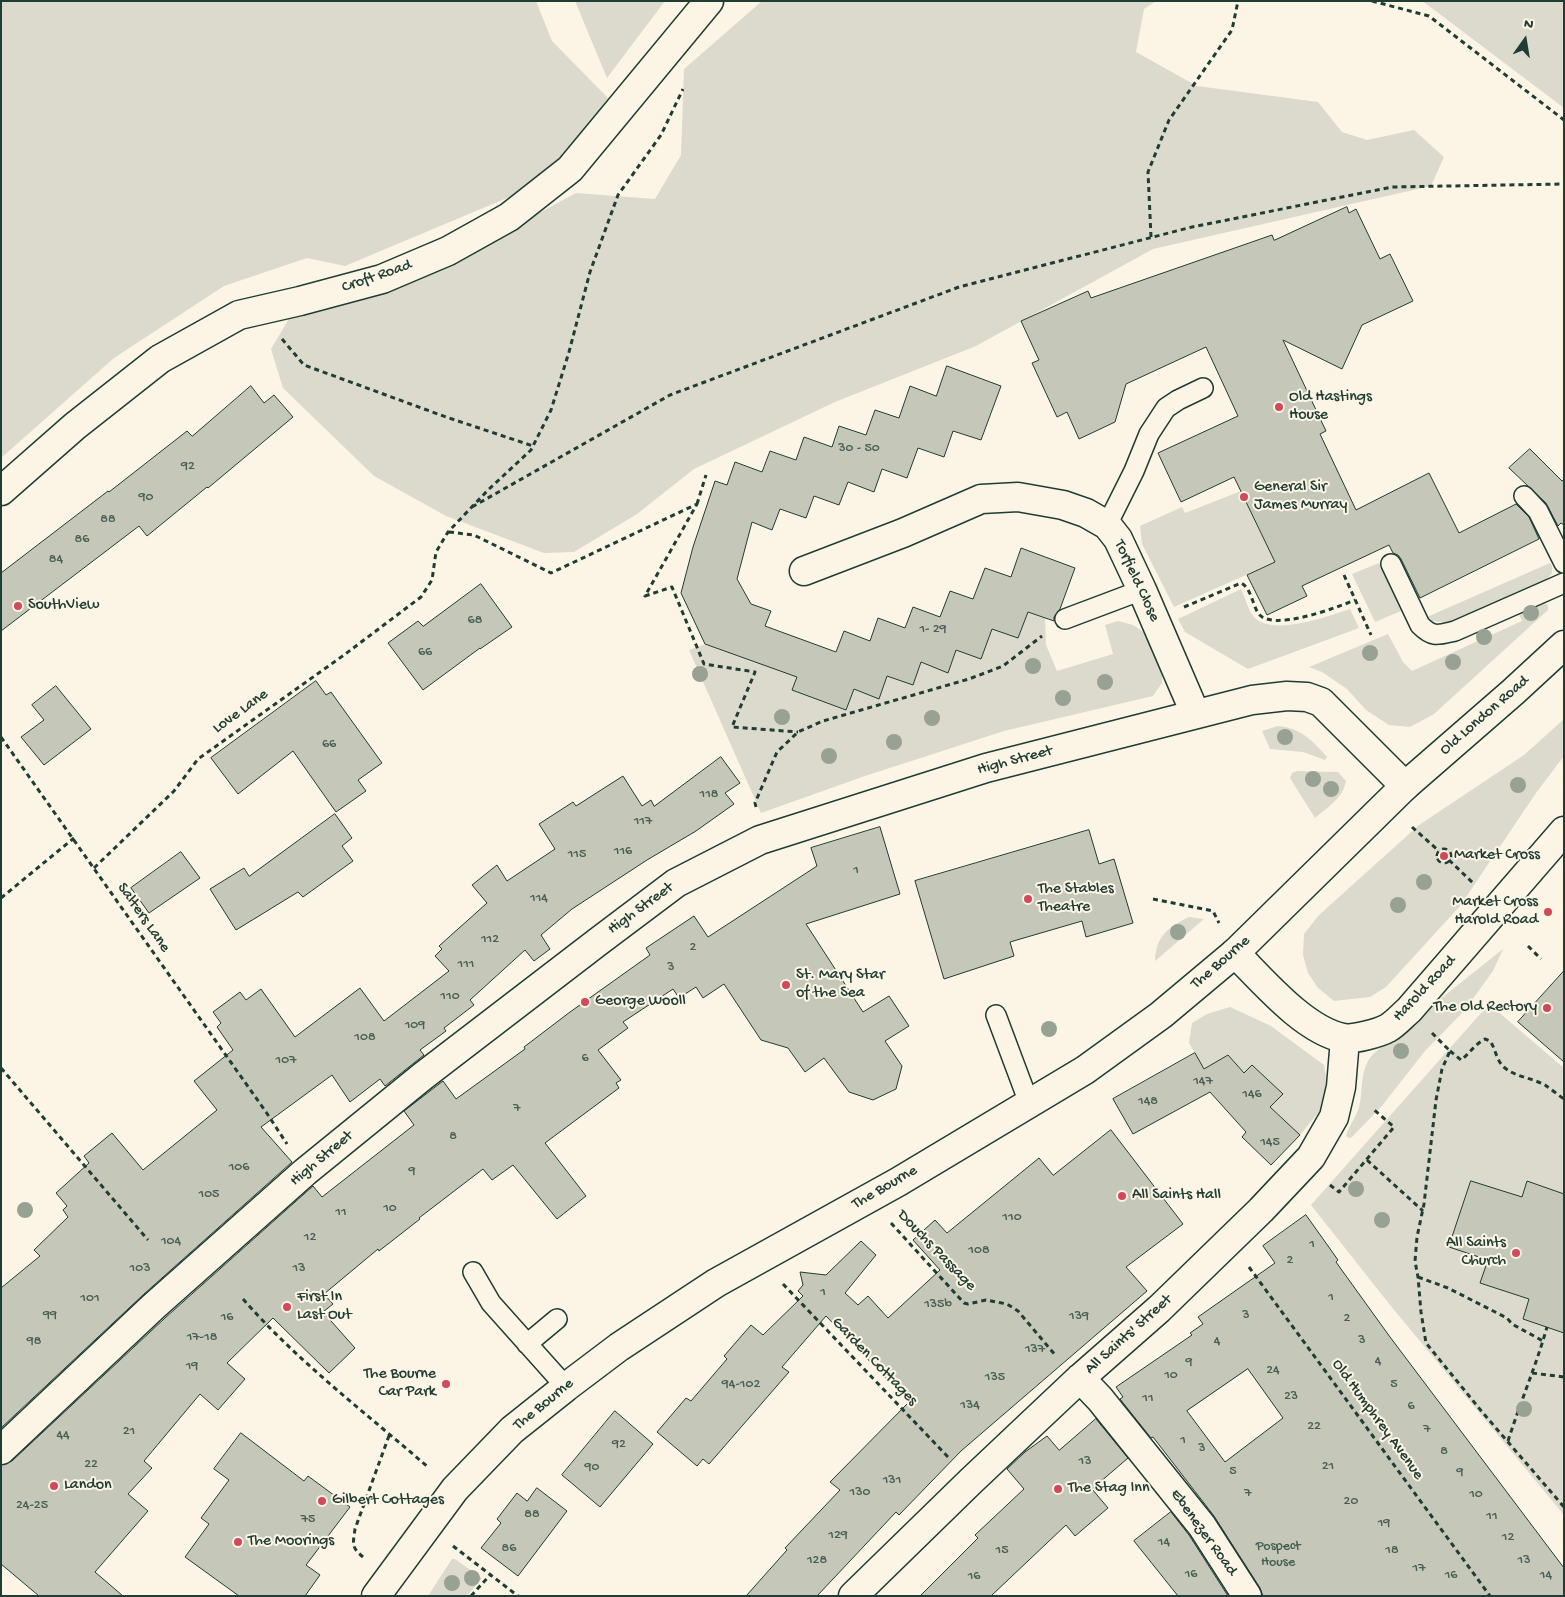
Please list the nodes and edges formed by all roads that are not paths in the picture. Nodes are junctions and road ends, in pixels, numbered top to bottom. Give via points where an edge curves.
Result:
1 (709, 1) edge
2 (1203, 388) dead end
3 (1, 491) edge
4 (1524, 496) dead end
5 (1107, 525) junction
6 (1564, 563) edge
7 (1392, 564) dead end
8 (804, 571) dead end
9 (1564, 583) edge
10 (1142, 590) junction
11 (1064, 619) road end
12 (1564, 645) edge
13 (1195, 713) junction
14 (1405, 786) junction
15 (1564, 831) edge
16 (1235, 953) junction
17 (996, 1015) dead end
18 (1344, 1039) junction
19 (1029, 1104) junction
20 (473, 1272) dead end
21 (557, 1318) dead end
22 (527, 1344) junction
23 (1078, 1380) junction
24 (566, 1387) junction
25 (1, 1450) edge
26 (382, 1587) edge
27 (853, 1596) edge
28 (1247, 1596) edge

1 - 3 main road, Croft Road via 570,169 508,217 448,251 382,279 239,314 160,359 75,426
2 - 5 lane via 1166,408 1149,434
4 - 6 lane via 1538,511
5 - 8 main road, Torfield Close via 1063,505 1018,497 981,499
5 - 10 main road, Torfield Close via 1118,540
7 - 9 lane via 1420,625 1436,636 1455,632
10 - 11 lane
10 - 13 main road, Torfield Close
12 - 14 main road, Old London Road
13 - 14 main road, High Street via 1287,696 1322,702
13 - 25 main road, High Street via 986,768 797,827 760,840 676,883 423,1076 305,1172 154,1306
14 - 16 main road, The Bourne
15 - 18 main road, Harold Road via 1409,1010 1388,1028
16 - 18 main road via 1299,1015
16 - 19 main road, The Bourne via 1138,1032
17 - 19 lane
18 - 23 main road, All Saints' Street via 1341,1087 1334,1117 1311,1157 1262,1210 1159,1309
19 - 24 main road, The Bourne via 869,1199 716,1283
20 - 22 lane via 492,1303
21 - 22 lane
22 - 24 lane
23 - 27 main road, All Saints' Street
23 - 28 main road, Ebenezer Road via 1100,1399 1202,1526
24 - 26 main road, The Bourne via 512,1430 456,1489

